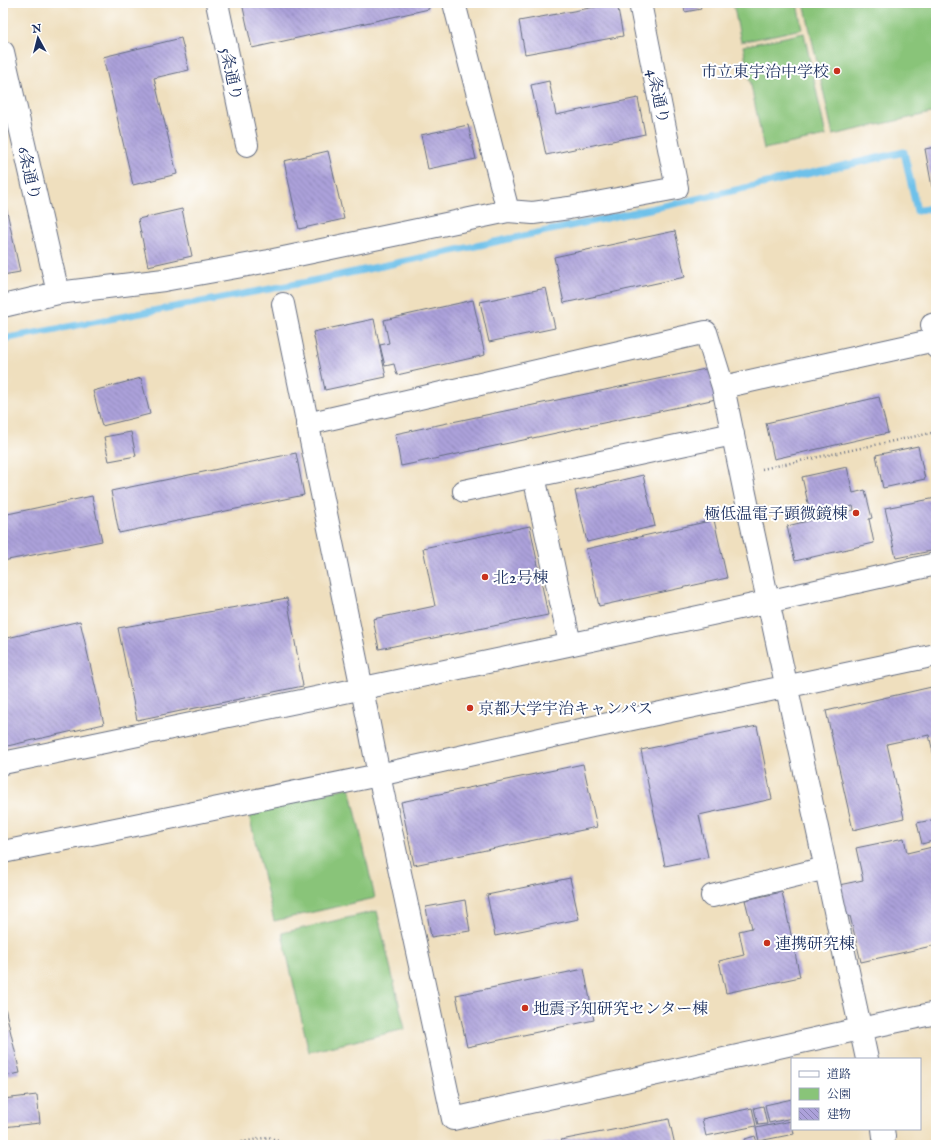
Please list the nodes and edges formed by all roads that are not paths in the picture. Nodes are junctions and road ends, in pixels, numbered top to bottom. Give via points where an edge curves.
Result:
1 (217, 3) edge
2 (454, 3) edge
3 (640, 3) edge
4 (3, 52) edge
5 (247, 145) dead end
6 (508, 211) junction
7 (58, 293) junction
8 (283, 304) dead end
9 (3, 306) edge
10 (936, 337) edge
11 (723, 387) junction
12 (307, 424) junction
13 (733, 434) junction
14 (534, 476) junction
15 (464, 491) dead end
16 (936, 564) edge
17 (768, 602) junction
18 (570, 644) junction
19 (936, 655) edge
20 (787, 686) junction
21 (362, 689) junction
22 (3, 763) edge
23 (379, 774) junction
24 (3, 852) edge
25 (826, 868) junction
26 (712, 896) dead end
27 (936, 1013) edge
28 (860, 1029) junction
29 (867, 1058) edge

1 - 5 lane, 5条通り
2 - 6 lane
3 - 6 lane, 4条通り via 678,188 533,213
4 - 7 lane, 6条通り
6 - 7 lane via 269,261 164,280
7 - 9 lane
8 - 12 lane
10 - 11 lane
11 - 12 lane via 706,332
11 - 13 lane
12 - 21 lane
13 - 14 lane
13 - 17 lane
14 - 15 lane
14 - 18 lane
16 - 17 lane
17 - 18 lane
17 - 20 lane
18 - 21 lane
19 - 20 lane
20 - 23 lane
20 - 25 lane
21 - 22 lane
21 - 23 lane
23 - 24 lane
23 - 28 lane via 453,1119
25 - 26 lane
25 - 28 lane
27 - 28 lane
28 - 29 lane

